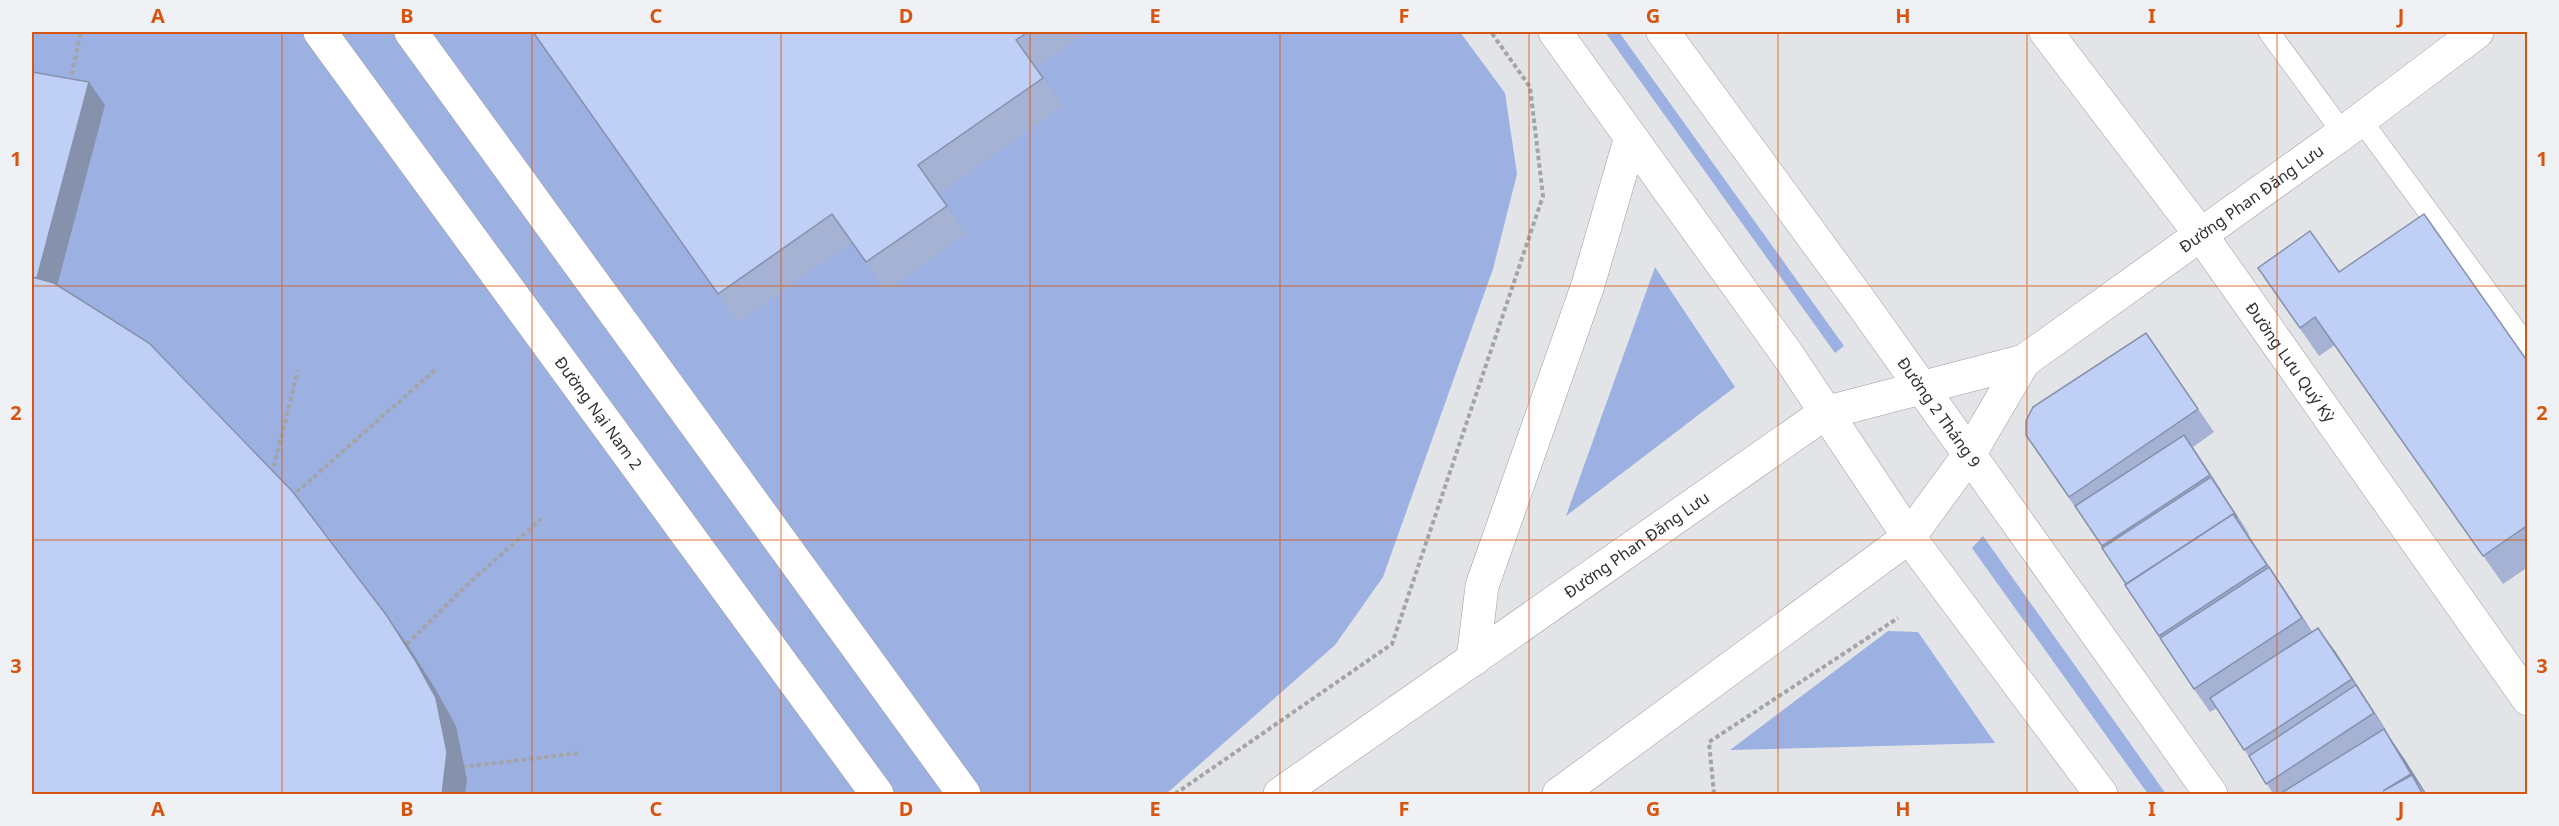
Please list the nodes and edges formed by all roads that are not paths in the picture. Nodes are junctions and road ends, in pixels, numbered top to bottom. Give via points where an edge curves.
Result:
1 (320, 32) edge
2 (411, 32) edge
3 (1555, 32) edge
4 (1663, 32) edge
5 (2046, 32) edge
6 (2269, 32) edge
7 (2477, 32) edge
8 (2352, 126) junction
9 (1630, 140) junction
10 (2201, 235) junction
11 (2528, 347) edge
12 (2024, 361) junction
13 (1923, 389) junction
14 (1825, 413) junction
15 (1969, 455) junction
16 (1909, 537) junction
17 (1473, 660) junction
18 (2528, 699) edge
19 (1560, 794) edge
20 (877, 795) edge
21 (964, 795) edge
22 (1280, 795) edge
23 (2102, 795) edge
24 (2211, 795) edge

1 - 20 street, Đường Nại Nam 2
2 - 21 street
3 - 9 street
4 - 13 street, Đường 2 Tháng 9
5 - 10 street, Đường Lưu Quý Kỳ
6 - 8 lane
7 - 8 street, Đường Phan Đăng Lưu
8 - 10 street, Đường Phan Đăng Lưu
8 - 11 lane
9 - 14 street via 1787,354
9 - 17 street via 1588,285 1482,586
10 - 12 street, Đường Phan Đăng Lưu
10 - 18 street, Đường Lưu Quý Kỳ
12 - 13 street, Đường Phan Đăng Lưu
12 - 15 street, Đường Phan Đăng Lưu
13 - 14 street, Đường Phan Đăng Lưu
13 - 15 street, Đường 2 Tháng 9
14 - 16 street
14 - 17 street, Đường Phan Đăng Lưu
15 - 16 street, Đường Phan Đăng Lưu
15 - 24 street, Đường 2 Tháng 9
16 - 19 street, Đường Phan Đăng Lưu
16 - 23 street
17 - 22 street, Đường Phan Đăng Lưu

